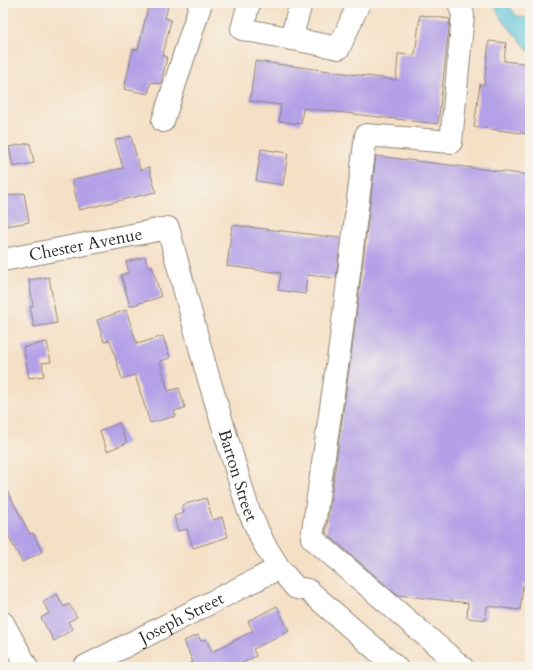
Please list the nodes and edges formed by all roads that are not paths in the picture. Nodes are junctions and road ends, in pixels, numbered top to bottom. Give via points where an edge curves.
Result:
1 (201, 3) edge
2 (249, 3) edge
3 (301, 3) edge
4 (359, 3) edge
5 (459, 3) edge
6 (291, 39) junction
7 (163, 121) dead end
8 (168, 228) joint
9 (3, 260) edge
10 (279, 568) junction
11 (3, 624) edge
12 (27, 667) edge
13 (84, 667) edge
14 (396, 667) edge
15 (462, 667) edge

1 - 7 street
2 - 6 street via 242,29
3 - 6 street
4 - 6 street via 339,48
5 - 15 street via 463,15 451,142 366,135 340,346 312,538
8 - 9 street, Chester Avenue
8 - 10 street, Barton Street via 204,366 248,509 263,542
10 - 13 street, Joseph Street
10 - 14 street, Barton Street via 296,588 308,590
11 - 12 street

